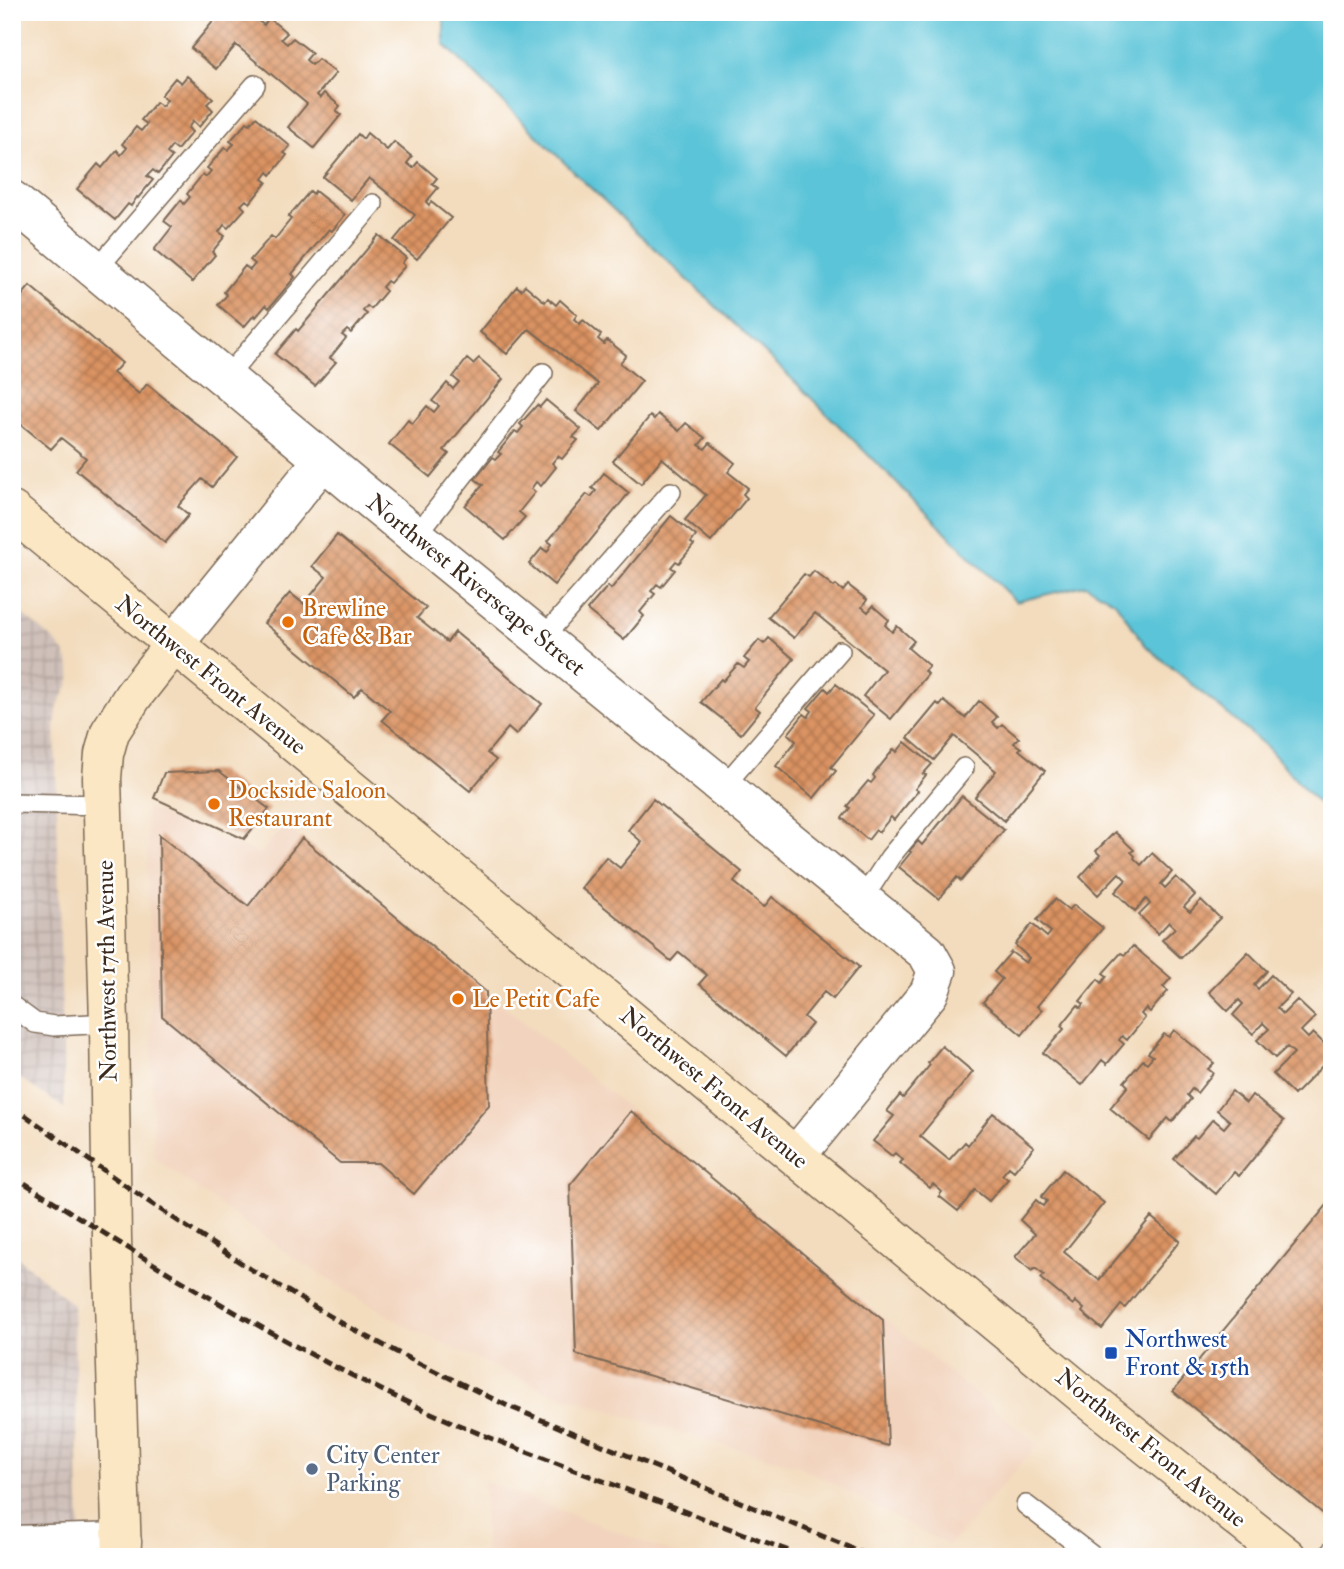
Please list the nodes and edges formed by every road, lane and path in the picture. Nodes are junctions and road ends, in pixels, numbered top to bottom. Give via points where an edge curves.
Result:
1 (255, 85) dead end
2 (12, 200) edge
3 (373, 204) dead end
4 (96, 270) junction
5 (543, 373) dead end
6 (225, 379) junction
7 (323, 460) junction
8 (671, 492) dead end
9 (12, 511) edge
10 (416, 536) junction
11 (542, 639) junction
12 (174, 643) junction
13 (840, 651) dead end
14 (964, 768) dead end
15 (723, 787) junction
16 (12, 803) edge
17 (103, 805) junction
18 (862, 900) junction
19 (12, 1006) edge
20 (109, 1023) junction
21 (796, 1156) junction
22 (1026, 1505) dead end
23 (12, 1545) edge
24 (122, 1549) edge
25 (1332, 1551) edge
26 (1094, 1557) edge
27 (1287, 1557) edge
28 (1326, 1557) edge

1 - 4 lane
2 - 4 street, Northwest Riverscape Street
3 - 6 lane
4 - 6 street, Northwest Riverscape Street
5 - 10 lane
6 - 7 street, Northwest Riverscape Street
7 - 10 street, Northwest Riverscape Street
7 - 12 street, Northwest 17th Avenue
8 - 11 lane
9 - 12 main road, Northwest Front Avenue
10 - 11 street, Northwest Riverscape Street
11 - 15 street, Northwest Riverscape Street
12 - 17 main road, Northwest 17th Avenue via 110,732 104,754
12 - 21 main road, Northwest Front Avenue
13 - 15 lane
14 - 18 lane via 890,857
15 - 18 street, Northwest Riverscape Street
16 - 17 lane
17 - 20 main road, Northwest 17th Avenue
18 - 21 street, Northwest Riverscape Street via 927,953 937,971 929,993
19 - 20 lane via 44,1025
20 - 24 main road, Northwest 17th Avenue
21 - 27 main road, Northwest Front Avenue
22 - 26 lane
23 - 24 street
25 - 28 lane

